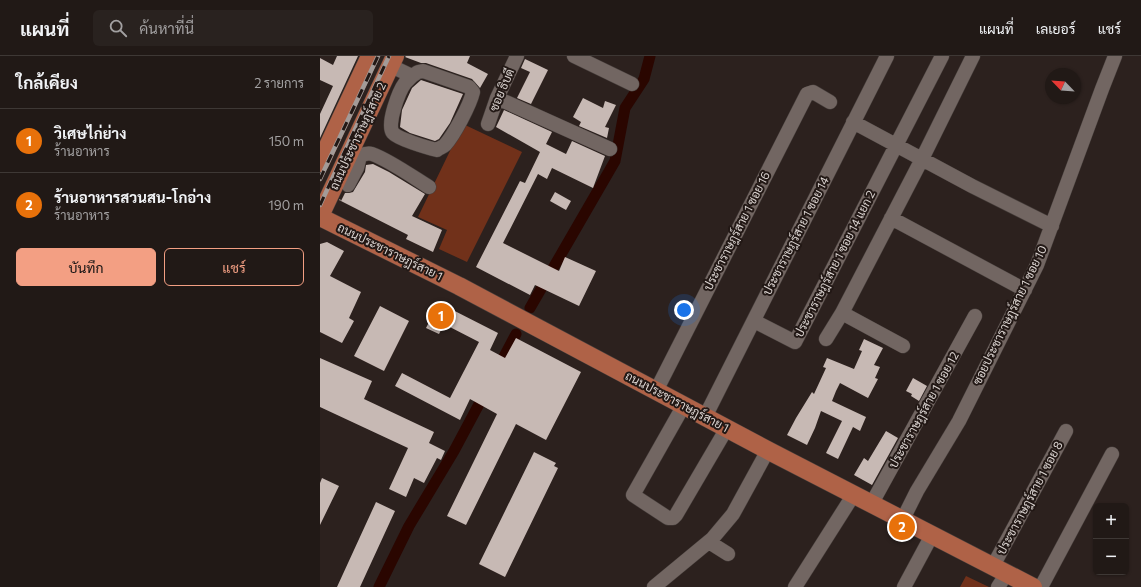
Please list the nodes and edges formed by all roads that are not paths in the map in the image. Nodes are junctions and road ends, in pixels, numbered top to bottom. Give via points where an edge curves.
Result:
1 (370, 56) edge
2 (517, 56) edge
3 (574, 56) edge
4 (887, 56) edge
5 (942, 56) edge
6 (973, 56) edge
7 (1115, 56) edge
8 (393, 61) edge
9 (412, 76) junction
10 (632, 84) dead end
11 (498, 98) junction
12 (830, 102) dead end
13 (853, 122) junction
14 (488, 124) dead end
15 (896, 145) junction
16 (610, 149) dead end
17 (355, 154) junction
18 (922, 159) junction
19 (320, 163) edge
20 (348, 185) dead end
21 (429, 187) dead end
22 (320, 216) edge
23 (891, 218) junction
24 (1052, 226) junction
25 (1025, 290) junction
26 (842, 313) junction
27 (975, 316) dead end
28 (754, 320) junction
29 (826, 339) dead end
30 (903, 346) dead end
31 (656, 391) junction
32 (684, 406) junction
33 (705, 417) junction
34 (727, 428) junction
35 (1066, 431) dead end
36 (768, 450) junction
37 (1112, 454) dead end
38 (854, 494) junction
39 (872, 503) junction
40 (903, 519) junction
41 (932, 535) junction
42 (709, 542) junction
43 (728, 554) dead end
44 (999, 576) edge
45 (654, 587) edge
46 (795, 587) edge
47 (904, 587) edge
48 (1033, 587) edge
49 (1040, 587) edge

1 - 19 main road, ถนนประชาราษฎร์สาย 2
2 - 11 street, ซอย ธิบดี
3 - 10 street
4 - 13 street, ประชาราษฎร์สาย 1 ซอย 14
5 - 15 street
6 - 18 street
7 - 24 street, ซอยประชาราษฎร์สาย 1 ซอย 10
8 - 9 street
8 - 17 main road, ถนนประชาราษฎร์สาย 2
9 - 9 street via 400,93 390,122 391,129 394,134 437,150 452,135 474,92 469,87 423,71
11 - 14 street, ซอย ธิบดี
11 - 16 street
12 - 31 street, ประชาราษฎร์สาย 1 ซอย 16 via 813,92 807,94
13 - 15 street
13 - 28 street, ประชาราษฎร์สาย 1 ซอย 14
15 - 18 street
15 - 28 street, ประชาราษฎร์สาย 1 ซอย 14 แยก 2 via 795,342
17 - 20 street via 357,168
17 - 21 street via 378,157
17 - 22 main road, ถนนประชาราษฎร์สาย 2
18 - 23 street
18 - 24 street
22 - 31 main road, ถนนประชาราษฎร์สาย 1 via 459,286
23 - 25 street
23 - 26 street
24 - 25 street, ซอยประชาราษฎร์สาย 1 ซอย 10
25 - 40 street, ซอยประชาราษฎร์สาย 1 ซอย 10 via 959,421
26 - 29 street
26 - 30 street
27 - 39 street, ประชาราษฎร์สาย 1 ซอย 12
28 - 33 street, ประชาราษฎร์สาย 1 ซอย 14
31 - 32 main road, ถนนประชาราษฎร์สาย 1
32 - 33 main road, ถนนประชาราษฎร์สาย 1
32 - 34 street via 633,495 668,518 676,515
33 - 34 main road, ถนนประชาราษฎร์สาย 1
34 - 36 main road, ถนนประชาราษฎร์สาย 1
35 - 44 street, ประชาราษฎร์สาย 1 ซอย 8
36 - 38 main road, ถนนประชาราษฎร์สาย 1
36 - 42 street via 732,514
37 - 49 street
38 - 39 main road, ถนนประชาราษฎร์สาย 1
38 - 46 street
39 - 40 main road, ถนนประชาราษฎร์สาย 1
40 - 41 main road, ถนนประชาราษฎร์สาย 1
41 - 44 main road, ถนนประชาราษฎร์สาย 1
41 - 47 street
42 - 43 street
42 - 45 street
44 - 48 main road, ถนนประชาราษฎร์สาย 1

